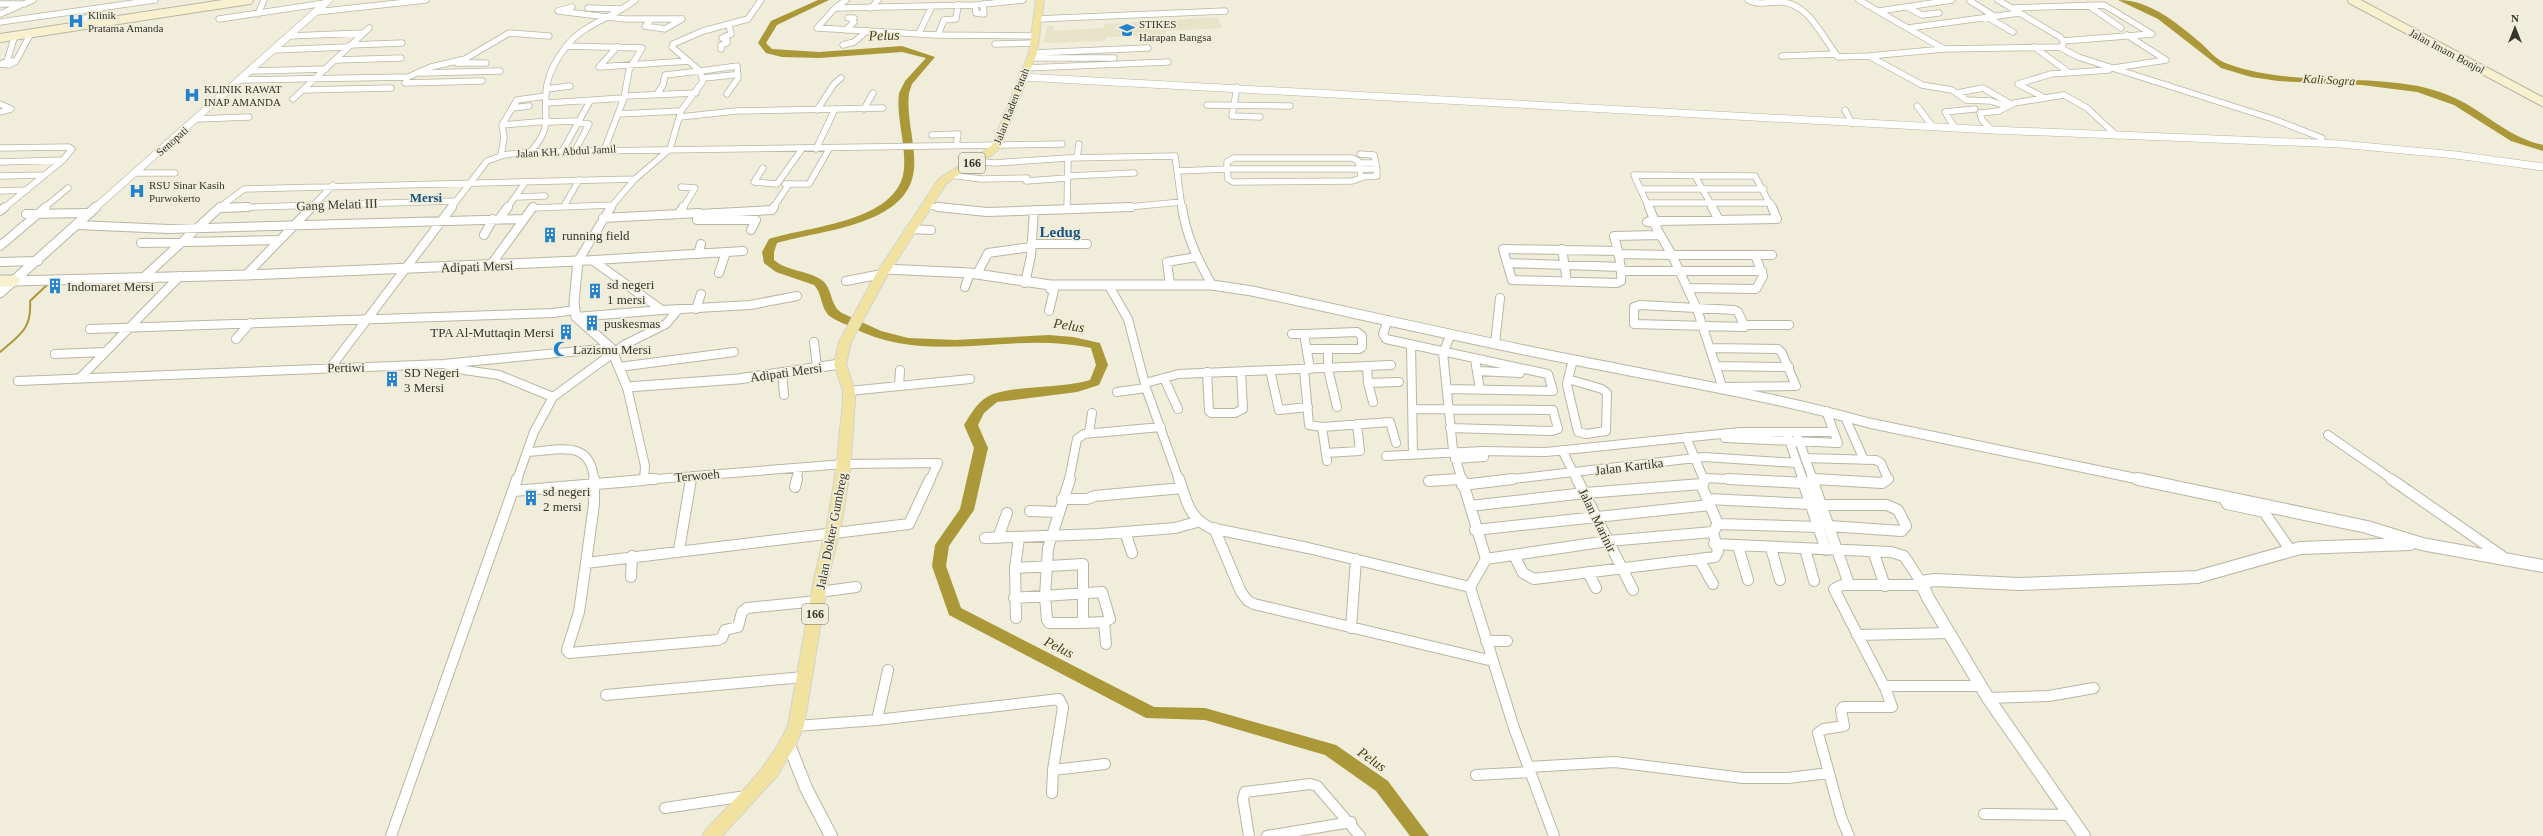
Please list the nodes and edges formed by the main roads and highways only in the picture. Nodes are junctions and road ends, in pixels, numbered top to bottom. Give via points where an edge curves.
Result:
1 (249, 0) edge
2 (1040, 0) edge
3 (2352, 0) edge
4 (0, 38) edge
5 (2543, 102) edge
6 (0, 281) edge
7 (14, 281) road end
8 (840, 364) joint
9 (711, 836) edge

1 - 4 main road
2 - 8 main road, Jalan Raden Patah / 166 via 1034,48 998,143 992,151 950,175 934,192 883,271 845,342
3 - 5 main road, Jalan Imam Bonjol
6 - 7 main road
8 - 9 main road, Jalan Dokter Gumbreg / 166 via 849,391 844,464 796,726 789,744 776,763

